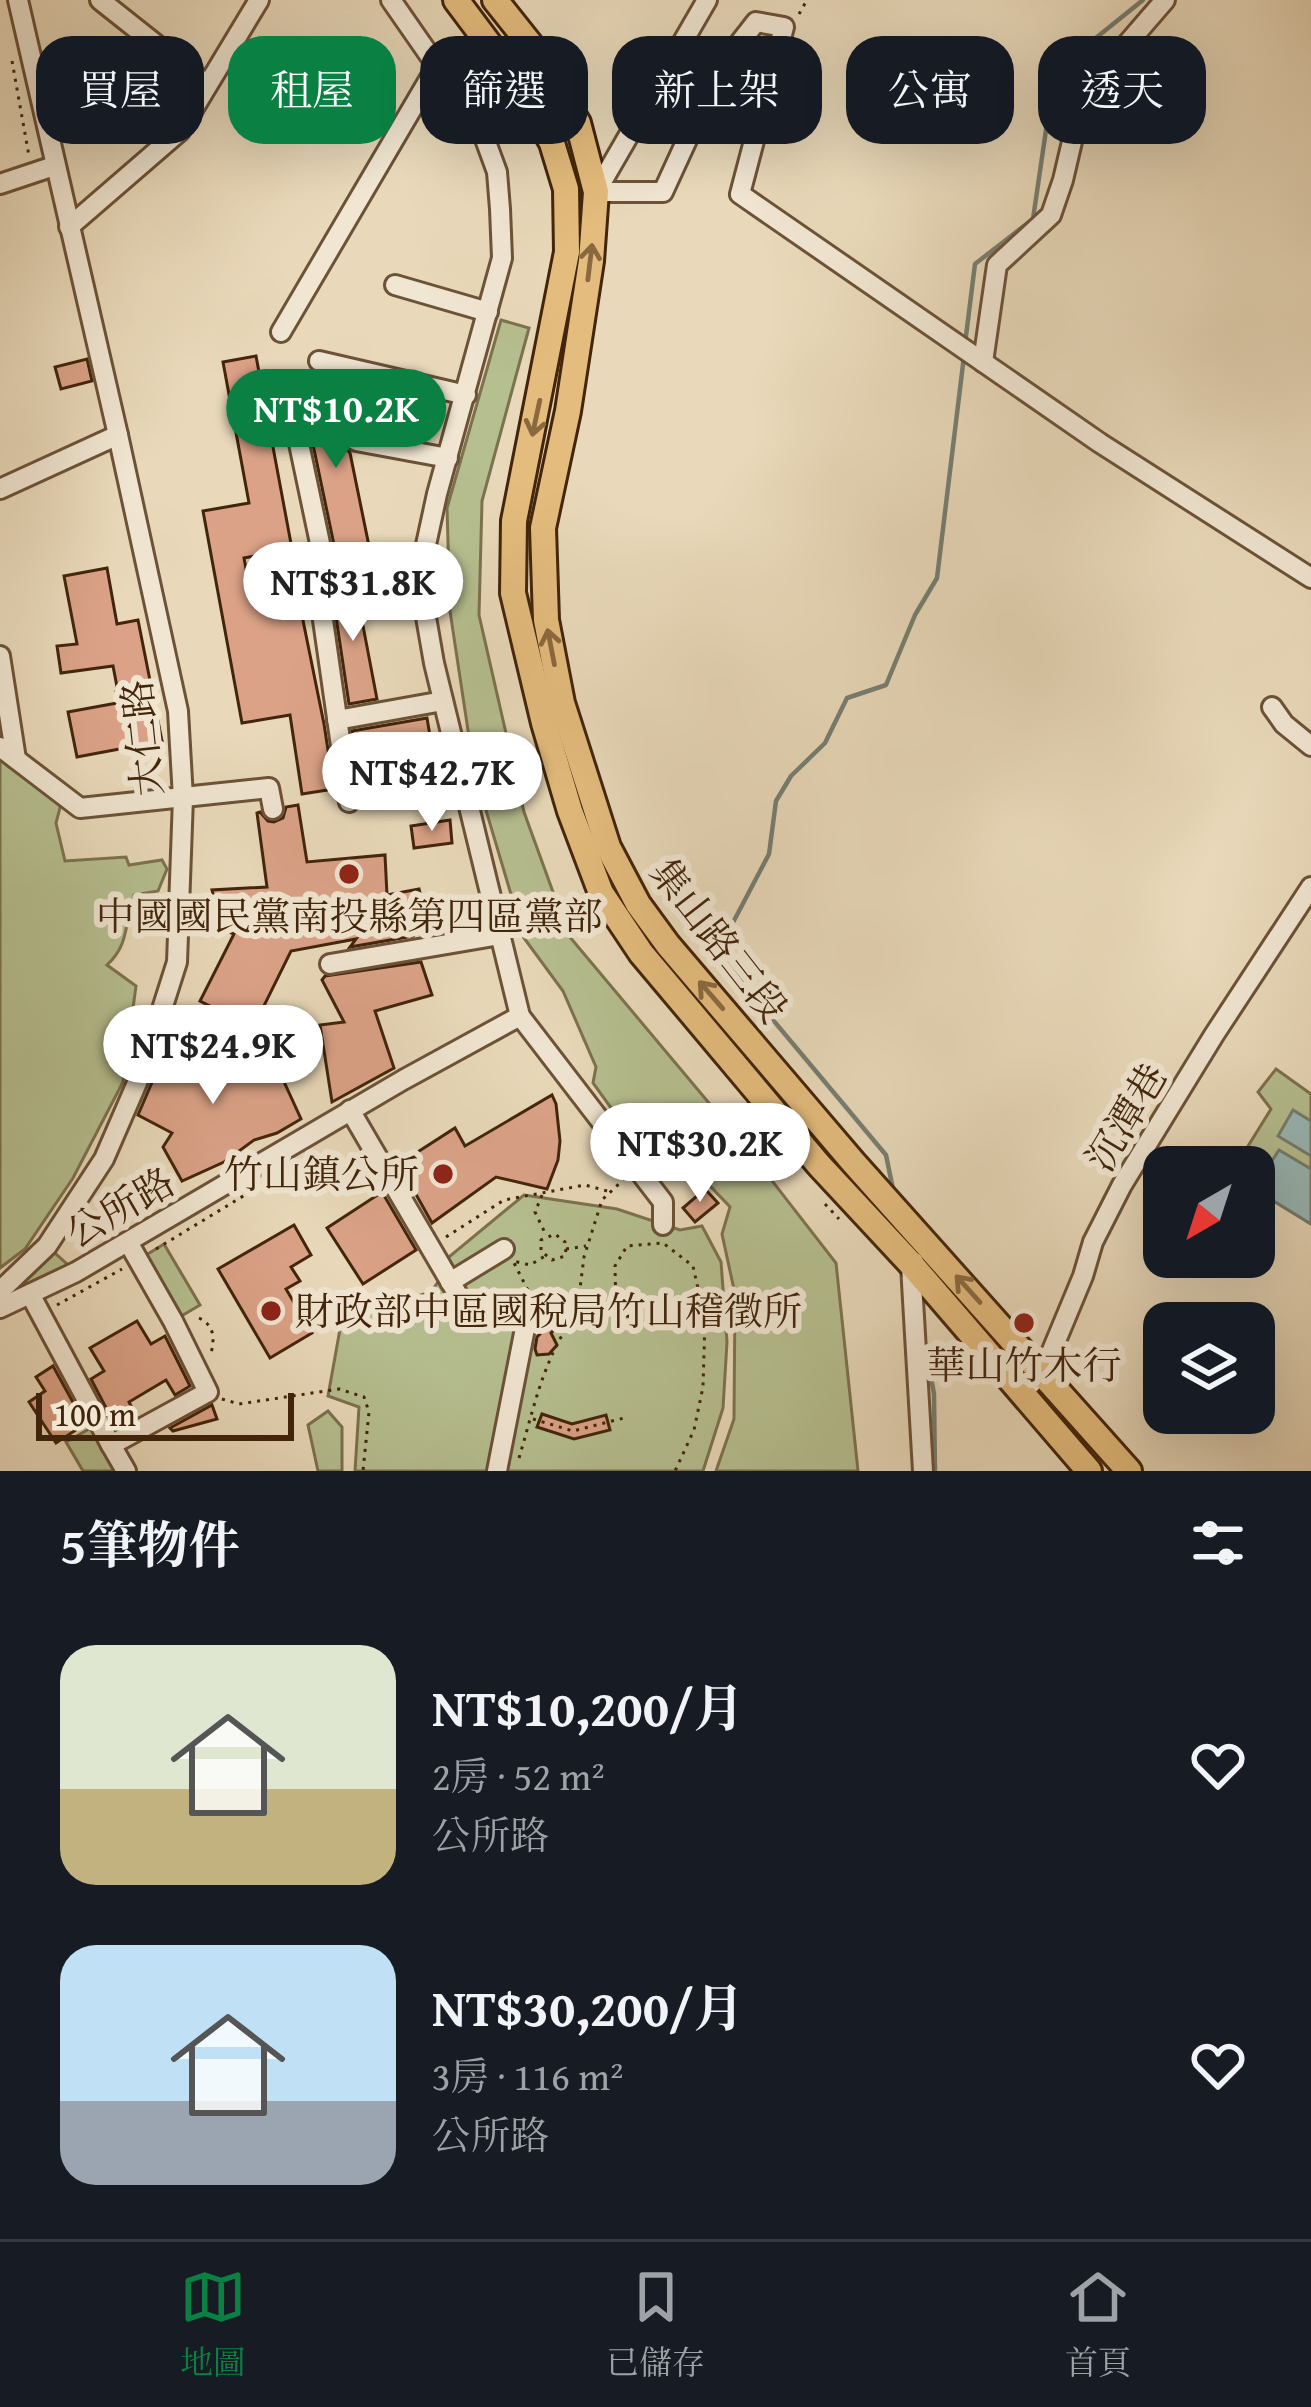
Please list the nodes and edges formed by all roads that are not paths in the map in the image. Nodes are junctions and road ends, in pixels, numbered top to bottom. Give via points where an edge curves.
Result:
1 (18, 0) edge
2 (100, 0) edge
3 (259, 0) edge
4 (391, 0) edge
5 (456, 0) edge
6 (495, 0) edge
7 (706, 0) edge
8 (1165, 0) edge
9 (420, 42) edge
10 (207, 85) junction
11 (420, 95) edge
12 (487, 144) edge
13 (54, 166) junction
14 (0, 184) edge
15 (596, 192) junction
16 (69, 227) junction
17 (394, 285) dead end
18 (488, 312) junction
19 (281, 332) dead end
20 (979, 359) junction
21 (320, 362) dead end
22 (286, 382) dead end
23 (466, 395) junction
24 (118, 435) junction
25 (356, 441) dead end
26 (448, 458) junction
27 (0, 489) edge
28 (423, 561) junction
29 (1311, 578) edge
30 (320, 598) dead end
31 (0, 656) edge
32 (443, 701) junction
33 (1272, 707) dead end
34 (337, 720) junction
35 (1311, 746) edge
36 (8, 753) edge
37 (183, 798) junction
38 (349, 802) dead end
39 (273, 809) dead end
40 (1311, 887) edge
41 (500, 935) junction
42 (330, 964) dead end
43 (520, 1016) junction
44 (350, 1110) junction
45 (664, 1225) dead end
46 (128, 1242) junction
47 (47, 1246) junction
48 (504, 1249) dead end
49 (933, 1249) junction
50 (911, 1264) junction
51 (76, 1272) junction
52 (450, 1282) junction
53 (0, 1291) edge
54 (29, 1294) junction
55 (0, 1308) edge
56 (1043, 1372) junction
57 (1022, 1393) junction
58 (112, 1445) junction
59 (126, 1471) edge
60 (496, 1471) edge
61 (923, 1471) edge
62 (1089, 1471) edge
63 (1129, 1471) edge

1 - 13 street, 大仁路
2 - 10 street
3 - 10 street
4 - 9 street
5 -> 50 main road, 集山路三段 via 519,84 552,143 566,189 567,252 514,521 513,593 570,811 601,893 640,953
6 - 15 main road, 集山路三段 via 578,123
7 - 15 street
8 - 20 street via 1085,86 1051,215 997,265
10 - 16 street via 180,131
11 - 19 street
12 - 18 street via 497,172 502,258
13 - 14 street
13 - 16 street, 大仁路
15 - 20 street via 663,192 720,68 756,22 784,27 740,194
49 -> 15 main road, 集山路三段 via 638,904 583,773 546,620 543,528 568,411
16 - 24 street, 大仁路
17 - 18 street
18 - 23 street
20 - 29 street
21 - 23 street
22 - 28 street via 325,568
23 - 26 street
24 - 27 street
24 - 37 street, 大仁路 via 178,711
25 - 26 street
26 - 28 street
28 - 32 street via 419,577
30 - 34 street
31 - 36 street
32 - 34 street
32 - 41 street
33 - 35 street
34 - 38 street
36 - 37 street via 80,808
37 - 39 street via 269,788
37 - 47 street, 大仁路 via 177,962 104,1160
40 - 56 street, 沉潭巷 via 1122,1185
41 - 42 street
41 - 43 street
43 - 44 street, 公所路
43 - 45 street via 663,1202
44 - 46 street, 公所路
44 - 52 street
46 - 51 street, 公所路
46 - 58 street via 208,1392
47 - 51 street
47 - 53 street, 大仁路
48 - 52 street
49 - 50 street
56 -> 49 main road, 集山路三段
50 - 57 main road, 集山路三段
50 - 61 street
51 - 54 street, 公所路
52 - 60 street via 460,1300 527,1318
54 - 55 street, 公所路
54 - 58 street
56 - 57 street, 沉潭巷
56 - 63 main road, 集山路三段
57 - 62 main road, 集山路三段
58 - 59 street

